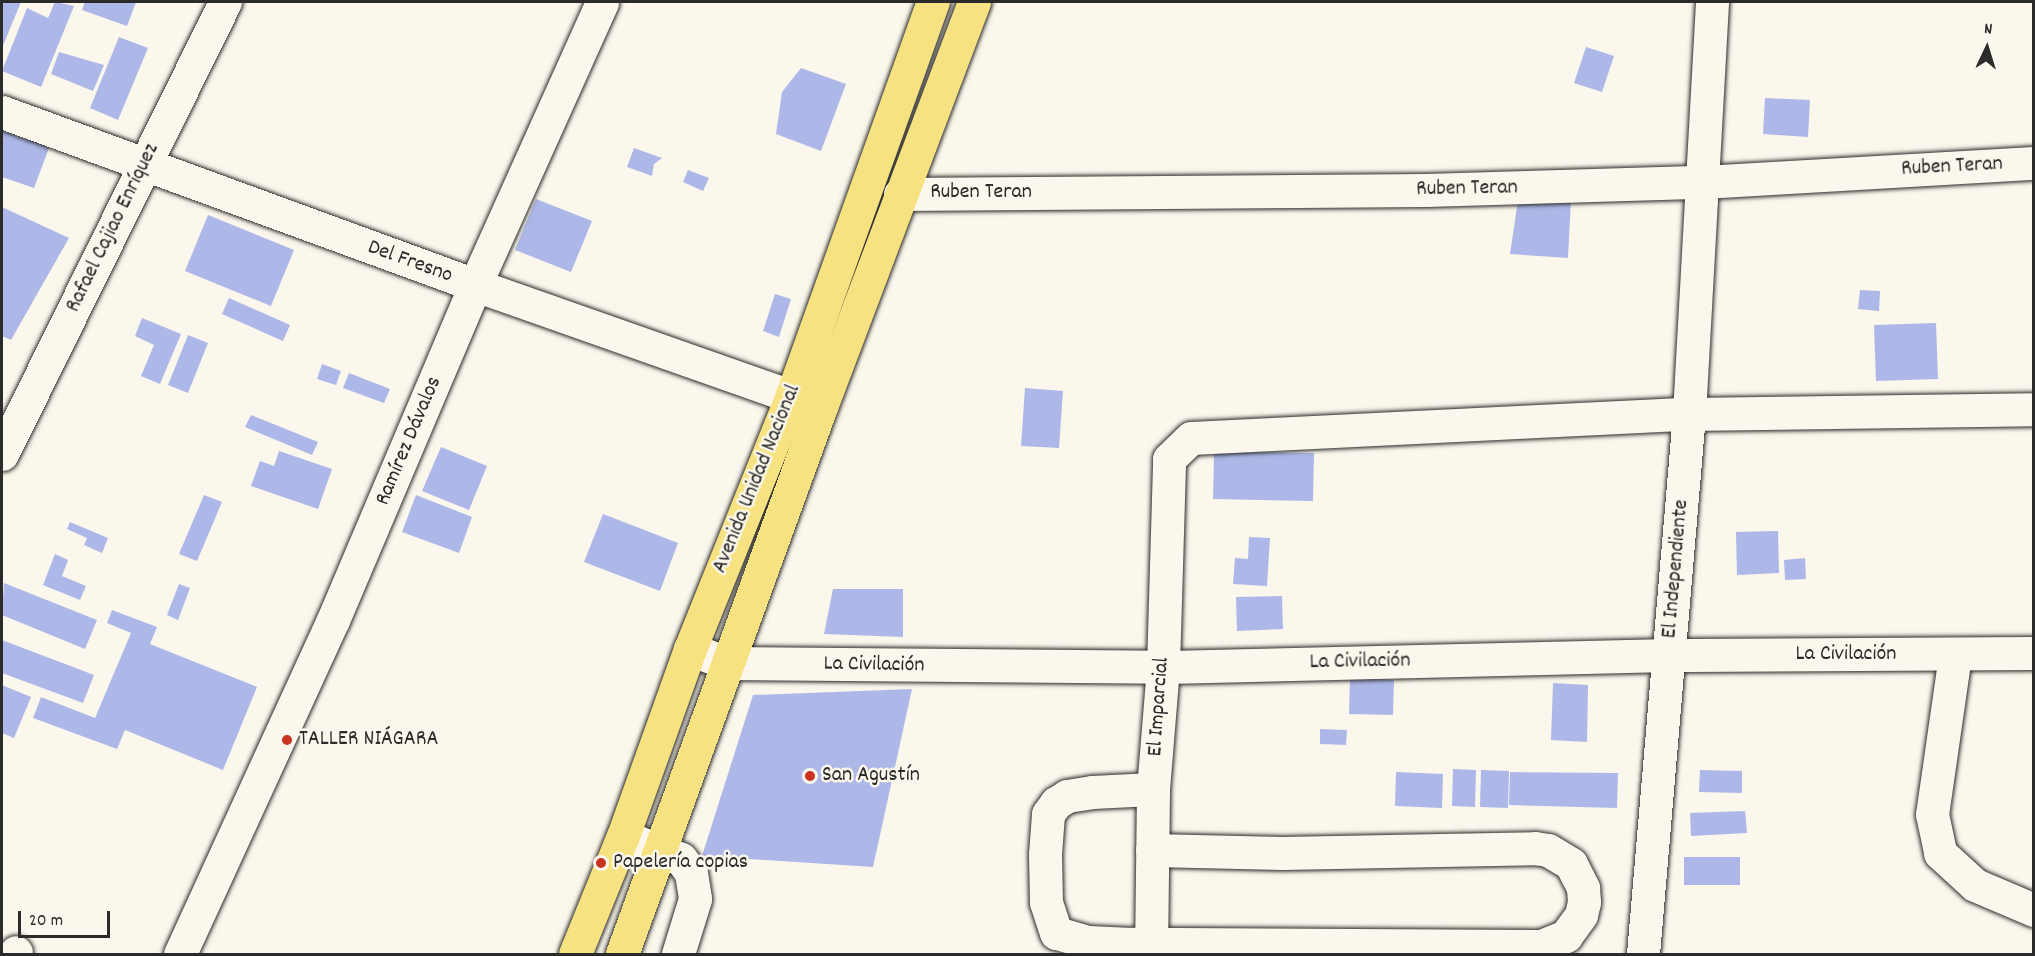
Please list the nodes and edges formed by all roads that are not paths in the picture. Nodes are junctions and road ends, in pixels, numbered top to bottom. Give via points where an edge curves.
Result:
1 (225, 2) edge
2 (602, 2) edge
3 (933, 2) edge
4 (974, 2) edge
5 (1712, 2) edge
6 (2, 112) edge
7 (2034, 162) edge
8 (144, 164) junction
9 (1702, 183) junction
10 (900, 194) junction
11 (475, 285) junction
12 (806, 401) junction
13 (2034, 409) edge
14 (1689, 414) junction
15 (2, 454) edge
16 (690, 649) junction
17 (2034, 653) edge
18 (1669, 655) junction
19 (1955, 655) junction
20 (726, 663) junction
21 (1163, 667) junction
22 (1153, 789) junction
23 (623, 836) junction
24 (659, 850) junction
25 (1152, 850) junction
26 (2034, 910) edge
27 (1151, 949) edge
28 (180, 954) edge
29 (575, 954) edge
30 (622, 954) edge
31 (678, 954) edge
32 (1643, 954) edge

1 - 8 street, Rafael Cajiao Enríquez
2 - 11 street, Ramírez Dávalos
3 - 12 main road, Avenida Unidad Nacional
4 - 10 main road, Avenida Unidad Nacional
5 - 9 street, El Independiente
6 - 8 street, Del Fresno
7 - 9 street, Ruben Teran
8 - 11 street, Del Fresno
8 - 15 street, Rafael Cajiao Enríquez
9 - 10 street, Ruben Teran via 1426,190
9 - 14 street, El Independiente
10 - 12 main road, Avenida Unidad Nacional
11 - 12 street, Del Fresno
11 - 28 street, Ramírez Dávalos via 333,620
12 - 16 main road, Avenida Unidad Nacional
12 - 20 main road, Avenida Unidad Nacional
13 - 14 street
14 - 18 street, El Independiente
14 - 21 street, El Imparcial via 1191,438 1168,459
16 - 20 street, La Civilación
16 - 23 main road, Avenida Unidad Nacional
17 - 19 street, La Civilación
18 - 19 street, La Civilación
18 - 21 street, La Civilación
18 - 32 street, El Independiente via 1649,849
19 - 26 street via 1932,814 1940,853 1975,885
20 - 21 street, La Civilación
20 - 24 main road, Avenida Unidad Nacional
21 - 22 street, El Imparcial
22 - 25 street, El Imparcial
22 - 27 street via 1067,796 1048,814 1045,854 1046,902 1056,933 1088,942
23 - 24 street
23 - 29 main road, Avenida Unidad Nacional
24 - 30 main road, Avenida Unidad Nacional
24 - 31 street via 681,859 695,884 695,899
25 - 27 street, El Imparcial
25 - 27 street via 1282,853 1535,848 1548,850 1571,864 1579,876 1584,902 1581,915 1566,936 1541,946

